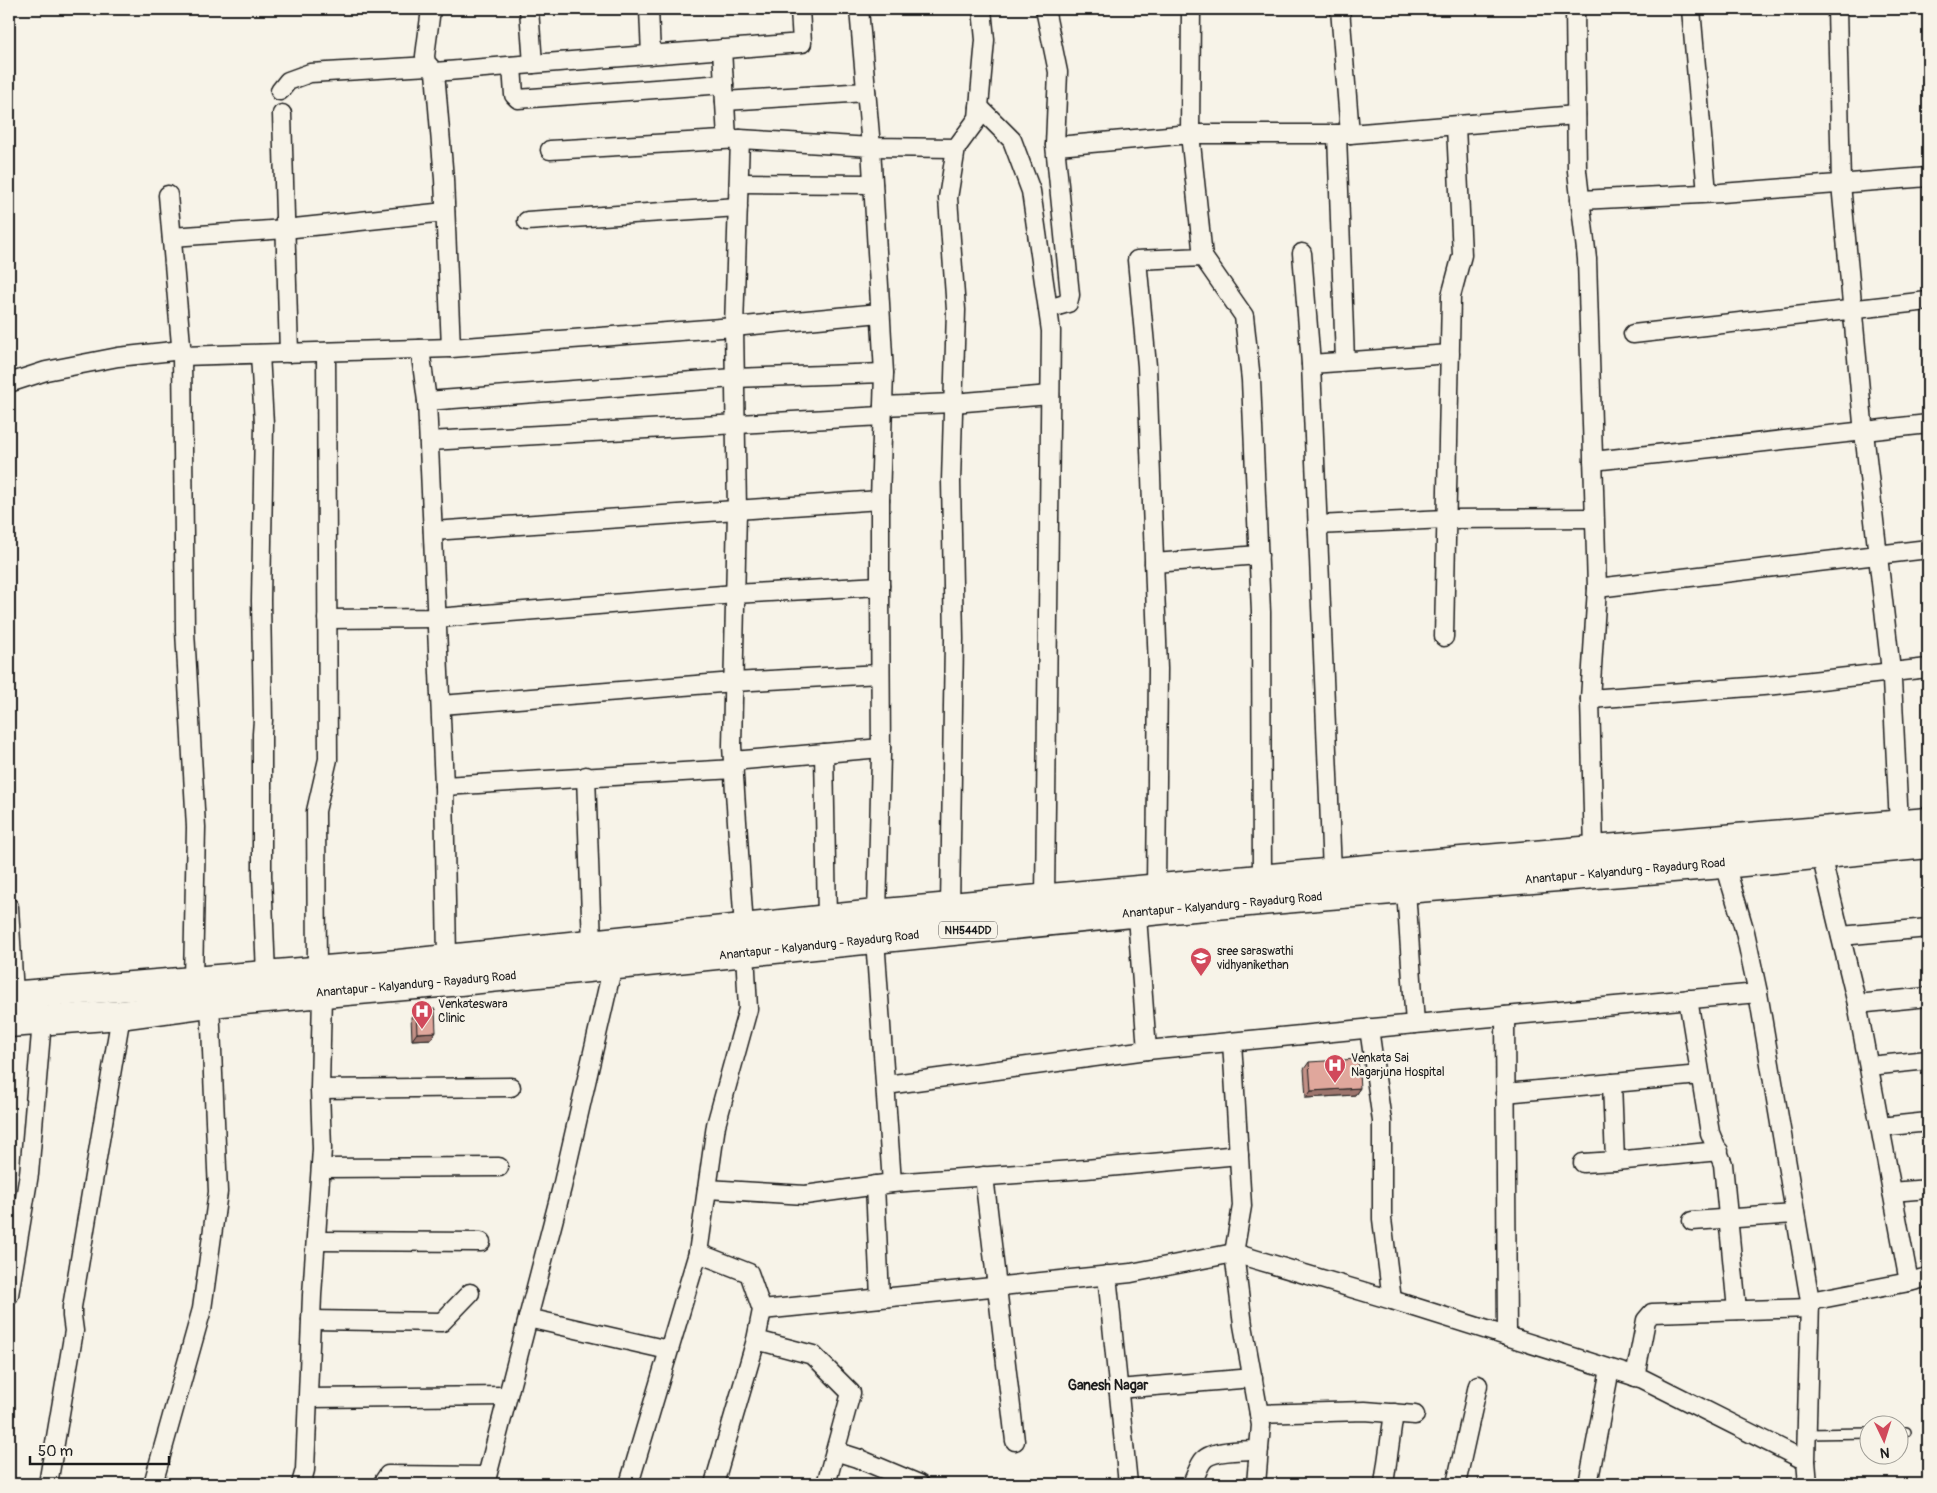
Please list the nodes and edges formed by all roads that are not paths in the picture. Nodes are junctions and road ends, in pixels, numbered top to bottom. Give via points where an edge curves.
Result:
1 (431, 9) edge
2 (529, 9) edge
3 (649, 9) edge
4 (800, 9) edge
5 (859, 9) edge
6 (982, 9) edge
7 (1045, 9) edge
8 (1191, 9) edge
9 (1340, 9) edge
10 (1575, 9) edge
11 (1690, 9) edge
12 (1838, 9) edge
13 (722, 49) junction
14 (651, 55) junction
15 (533, 64) junction
16 (512, 66) junction
17 (432, 69) junction
18 (280, 91) dead end
19 (866, 92) junction
20 (724, 93) junction
21 (979, 107) junction
22 (282, 114) dead end
23 (1576, 115) junction
24 (1456, 126) junction
25 (1190, 134) junction
26 (1344, 134) junction
27 (734, 139) junction
28 (1055, 144) junction
29 (871, 147) junction
30 (956, 148) junction
31 (550, 150) dead end
32 (1928, 177) edge
33 (739, 183) junction
34 (873, 184) junction
35 (1841, 184) junction
36 (1708, 193) junction
37 (168, 195) dead end
38 (1580, 200) junction
39 (738, 207) junction
40 (445, 212) junction
41 (527, 221) dead end
42 (285, 229) junction
43 (172, 237) junction
44 (1302, 253) dead end
45 (1203, 257) junction
46 (1928, 301) edge
47 (1048, 309) junction
48 (1852, 310) junction
49 (880, 313) junction
50 (734, 327) junction
51 (1632, 334) dead end
52 (451, 348) junction
53 (420, 349) junction
54 (326, 352) junction
55 (182, 353) junction
56 (289, 353) junction
57 (260, 354) junction
58 (1450, 354) junction
59 (1345, 361) junction
60 (1311, 364) junction
61 (884, 373) junction
62 (734, 378) junction
63 (9, 383) edge
64 (1050, 395) junction
65 (427, 401) junction
66 (954, 403) junction
67 (882, 411) junction
68 (736, 424) junction
69 (1928, 424) edge
70 (1864, 430) junction
71 (429, 441) junction
72 (1593, 461) junction
73 (880, 500) junction
74 (737, 510) junction
75 (1594, 518) junction
76 (1446, 519) junction
77 (1317, 525) junction
78 (433, 531) junction
79 (1928, 549) edge
80 (1259, 555) junction
81 (1878, 555) junction
82 (1154, 563) junction
83 (880, 586) junction
84 (1597, 588) junction
85 (735, 594) junction
86 (437, 618) junction
87 (327, 619) junction
88 (1444, 637) dead end
89 (1928, 668) edge
90 (1891, 671) junction
91 (880, 674) junction
92 (734, 682) junction
93 (1590, 699) junction
94 (441, 705) junction
95 (880, 748) junction
96 (824, 753) junction
97 (733, 765) junction
98 (586, 776) junction
99 (444, 786) junction
100 (1928, 822) edge
101 (1899, 824) junction
102 (1928, 844) edge
103 (1594, 850) junction
104 (1721, 852) junction
105 (1820, 855) junction
106 (1332, 872) junction
107 (1262, 879) junction
108 (1406, 890) junction
109 (1142, 897) junction
110 (1045, 899) junction
111 (9, 908) edge
112 (950, 908) junction
113 (827, 919) junction
114 (876, 927) junction
115 (1928, 928) edge
116 (1841, 936) junction
117 (745, 940) junction
118 (592, 944) junction
119 (447, 958) junction
120 (613, 965) junction
121 (266, 975) junction
122 (193, 981) junction
123 (320, 982) junction
124 (1758, 993) junction
125 (11, 996) edge
126 (1928, 997) edge
127 (1688, 1000) junction
128 (210, 1003) junction
129 (1857, 1004) junction
130 (122, 1014) junction
131 (1505, 1016) junction
132 (42, 1021) junction
133 (9, 1023) edge
134 (1415, 1024) junction
135 (1369, 1028) junction
136 (1232, 1042) junction
137 (1147, 1050) junction
138 (1928, 1060) edge
139 (1869, 1066) junction
140 (1700, 1075) junction
141 (1612, 1083) junction
142 (886, 1086) junction
143 (511, 1087) dead end
144 (320, 1089) junction
145 (1506, 1093) junction
146 (1928, 1122) edge
147 (1880, 1127) junction
148 (1719, 1151) junction
149 (1239, 1155) junction
150 (1615, 1161) junction
151 (1582, 1163) dead end
152 (499, 1167) dead end
153 (321, 1168) junction
154 (984, 1176) junction
155 (892, 1183) junction
156 (875, 1185) junction
157 (707, 1189) junction
158 (1928, 1189) edge
159 (1892, 1192) junction
160 (1795, 1214) junction
161 (1729, 1219) junction
162 (1692, 1221) dead end
163 (316, 1241) junction
164 (481, 1242) dead end
165 (698, 1252) junction
166 (1234, 1253) junction
167 (1107, 1275) junction
168 (1928, 1278) edge
169 (1909, 1282) junction
170 (996, 1285) junction
171 (470, 1293) dead end
172 (9, 1295) edge
173 (880, 1298) junction
174 (1392, 1300) junction
175 (1810, 1304) junction
176 (762, 1310) junction
177 (1737, 1310) junction
178 (528, 1318) junction
179 (311, 1320) junction
180 (1507, 1336) junction
181 (756, 1340) junction
182 (668, 1350) junction
183 (1610, 1369) junction
184 (1635, 1377) junction
185 (1253, 1378) junction
186 (1478, 1385) dead end
187 (1118, 1389) junction
188 (507, 1396) junction
189 (308, 1398) junction
190 (1394, 1413) junction
191 (1259, 1414) junction
192 (1415, 1415) dead end
193 (1860, 1433) edge
194 (1807, 1434) junction
195 (1015, 1441) dead end
196 (1259, 1450) junction
197 (835, 1451) junction
198 (1806, 1461) junction
199 (486, 1480) edge
200 (48, 1484) edge
201 (153, 1484) edge
202 (300, 1484) edge
203 (382, 1484) edge
204 (629, 1484) edge
205 (714, 1484) edge
206 (826, 1484) edge
207 (919, 1484) edge
208 (1128, 1484) edge
209 (1192, 1484) edge
210 (1256, 1484) edge
211 (1384, 1484) edge
212 (1456, 1484) edge
213 (1588, 1484) edge
214 (1808, 1484) edge

1 - 17 street via 425,56
2 - 15 street
3 - 14 street
4 - 13 street via 802,43
5 - 19 street
6 - 21 street via 985,40
7 - 28 street via 1058,72
8 - 25 street
9 - 26 street
10 - 23 street
11 - 36 street
12 - 35 street
13 - 14 street
13 - 20 street
14 - 15 street
15 - 16 street
16 - 17 street
16 - 20 street via 516,98
17 - 18 street via 310,73 288,81
17 - 40 street
19 - 20 street
19 - 29 street
20 - 27 street
21 - 30 street via 978,118
21 - 47 street via 1012,140 1032,190
22 - 42 street
23 - 24 street
23 - 38 street
24 - 26 street
24 - 58 street via 1462,255 1452,286
25 - 26 street
25 - 28 street
25 - 45 street
26 - 59 street
27 - 29 street
27 - 31 street
27 - 33 street
28 - 47 street via 1070,300 1065,306
29 - 30 street
29 - 34 street
30 - 66 street via 948,198 956,310
32 - 35 street
33 - 34 street
33 - 39 street
34 - 49 street
35 - 36 street
35 - 48 street
36 - 38 street
37 - 43 street
38 - 72 street via 1587,259
39 - 41 street
39 - 50 street
40 - 42 street
40 - 52 street
42 - 43 street
42 - 56 street
43 - 55 street
44 - 60 street
45 - 80 street via 1244,316 1251,380
45 - 82 street via 1137,260 1147,366
46 - 48 street
47 - 64 street
48 - 51 street
48 - 70 street
49 - 50 street
49 - 61 street
50 - 52 street
50 - 62 street
52 - 53 street
53 - 54 street
53 - 65 street
54 - 56 street
54 - 87 street
55 - 57 street
55 - 63 street via 118,357 46,371
55 - 122 street via 186,631 196,827
56 - 57 street
57 - 121 street via 264,424 262,874
58 - 59 street
58 - 76 street
59 - 60 street
60 - 77 street
61 - 62 street
61 - 67 street
62 - 65 street
62 - 68 street
64 - 66 street
64 - 110 street
65 - 71 street
66 - 67 street
66 - 112 street
67 - 68 street
67 - 73 street
68 - 71 street
68 - 74 street
69 - 70 street
70 - 72 street
70 - 81 street
71 - 78 street
72 - 75 street
73 - 74 street
73 - 83 street
74 - 78 street
74 - 85 street
75 - 76 street
75 - 84 street
76 - 77 street
76 - 88 street
77 - 106 street
78 - 86 street
79 - 81 street
80 - 82 street
80 - 107 street
81 - 84 street
81 - 90 street
82 - 109 street via 1158,669
83 - 85 street
83 - 91 street
84 - 93 street
85 - 86 street
85 - 92 street
86 - 87 street
86 - 94 street
87 - 123 street via 328,759 315,830
89 - 90 street
90 - 93 street via 1776,686
90 - 101 street
91 - 92 street
91 - 95 street
92 - 94 street
92 - 97 street
93 - 103 street
94 - 99 street
95 - 96 street
95 - 114 street
96 - 97 street
96 - 113 street
97 - 98 street
97 - 117 street
98 - 99 street
98 - 118 street
99 - 119 street
100 - 101 highway, Anantapur - Kalyandurg - Rayadurg Road / NH544DD
101 - 104 highway, Anantapur - Kalyandurg - Rayadurg Road / NH544DD
102 - 105 highway, Anantapur - Kalyandurg - Rayadurg Road / NH544DD
103 - 104 highway, Anantapur - Kalyandurg - Rayadurg Road / NH544DD
103 - 106 highway, Anantapur - Kalyandurg - Rayadurg Road / NH544DD
104 - 105 highway, Anantapur - Kalyandurg - Rayadurg Road / NH544DD
104 - 108 highway, Anantapur - Kalyandurg - Rayadurg Road / NH544DD
104 - 124 street via 1745,932
105 - 116 street
106 - 107 highway, Anantapur - Kalyandurg - Rayadurg Road / NH544DD
107 - 109 highway, Anantapur - Kalyandurg - Rayadurg Road / NH544DD
108 - 109 highway, Anantapur - Kalyandurg - Rayadurg Road / NH544DD via 1330,895
108 - 134 street
109 - 110 highway, Anantapur - Kalyandurg - Rayadurg Road / NH544DD
109 - 114 highway, Anantapur - Kalyandurg - Rayadurg Road / NH544DD
109 - 137 street
110 - 112 highway, Anantapur - Kalyandurg - Rayadurg Road / NH544DD
111 - 125 street
112 - 114 highway, Anantapur - Kalyandurg - Rayadurg Road / NH544DD
113 - 114 highway, Anantapur - Kalyandurg - Rayadurg Road / NH544DD
113 - 117 highway, Anantapur - Kalyandurg - Rayadurg Road / NH544DD
114 - 117 highway, Anantapur - Kalyandurg - Rayadurg Road / NH544DD
114 - 142 street
115 - 116 street
116 - 129 street
117 - 118 highway, Anantapur - Kalyandurg - Rayadurg Road / NH544DD
117 - 120 highway, Anantapur - Kalyandurg - Rayadurg Road / NH544DD
117 - 157 street via 748,1009 716,1125
118 - 119 highway, Anantapur - Kalyandurg - Rayadurg Road / NH544DD
119 - 123 highway, Anantapur - Kalyandurg - Rayadurg Road / NH544DD
120 - 123 highway, Anantapur - Kalyandurg - Rayadurg Road / NH544DD via 450,982
120 - 178 street
121 - 122 highway, Anantapur - Kalyandurg - Rayadurg Road / NH544DD
121 - 123 highway, Anantapur - Kalyandurg - Rayadurg Road / NH544DD
122 - 125 highway, Anantapur - Kalyandurg - Rayadurg Road / NH544DD
123 - 128 highway, Anantapur - Kalyandurg - Rayadurg Road / NH544DD
123 - 144 street
124 - 127 street
124 - 160 street
126 - 129 street
127 - 131 street
127 - 140 street
128 - 130 highway, Anantapur - Kalyandurg - Rayadurg Road / NH544DD
128 - 201 street via 218,1192 202,1309
129 - 139 street
130 - 132 highway, Anantapur - Kalyandurg - Rayadurg Road / NH544DD
130 - 200 street via 72,1307 74,1331
131 - 134 street
131 - 145 street
132 - 133 highway, Anantapur - Kalyandurg - Rayadurg Road / NH544DD
132 - 172 street via 29,1174
134 - 135 street
135 - 136 street
135 - 174 street via 1382,1121 1382,1219
136 - 137 street
136 - 149 street
137 - 142 street
138 - 139 street
139 - 147 street
140 - 141 street
140 - 148 street via 1710,1133
141 - 145 street
141 - 150 street
142 - 155 street
143 - 144 street
144 - 153 street
145 - 180 street
146 - 147 street
147 - 159 street
148 - 150 street
148 - 161 street
149 - 154 street
149 - 166 street via 1242,1206
150 - 151 street
152 - 153 street
153 - 163 street
154 - 155 street
154 - 170 street
155 - 156 street
156 - 157 street via 805,1195
156 - 173 street
157 - 165 street
158 - 159 street
159 - 169 street
160 - 161 street
160 - 175 street
161 - 162 street
161 - 177 street
163 - 164 street
163 - 179 street
165 - 176 street via 749,1273
165 - 182 street
166 - 167 street
166 - 174 street
166 - 185 street
167 - 170 street
167 - 187 street
168 - 169 street
169 - 175 street
170 - 173 street
170 - 195 street
171 - 179 street via 442,1322
173 - 176 street
174 - 180 street
175 - 177 street
175 - 194 street
176 - 181 street
177 - 184 street via 1649,1315
178 - 182 street
178 - 188 street
179 - 189 street
180 - 183 street
181 - 197 street via 813,1355 851,1393
181 - 205 street
182 - 204 street
183 - 184 street
183 - 213 street
184 - 198 street
185 - 187 street
185 - 191 street
186 - 212 street
187 - 208 street
188 - 189 street
188 - 199 street
189 - 202 street via 305,1470
190 - 191 street
190 - 192 street
190 - 211 street
191 - 196 street
193 - 194 lane
194 - 198 street
196 - 209 street via 1206,1457
196 - 210 street
197 - 206 street
197 - 207 street
198 - 214 street
199 - 203 street via 388,1475

